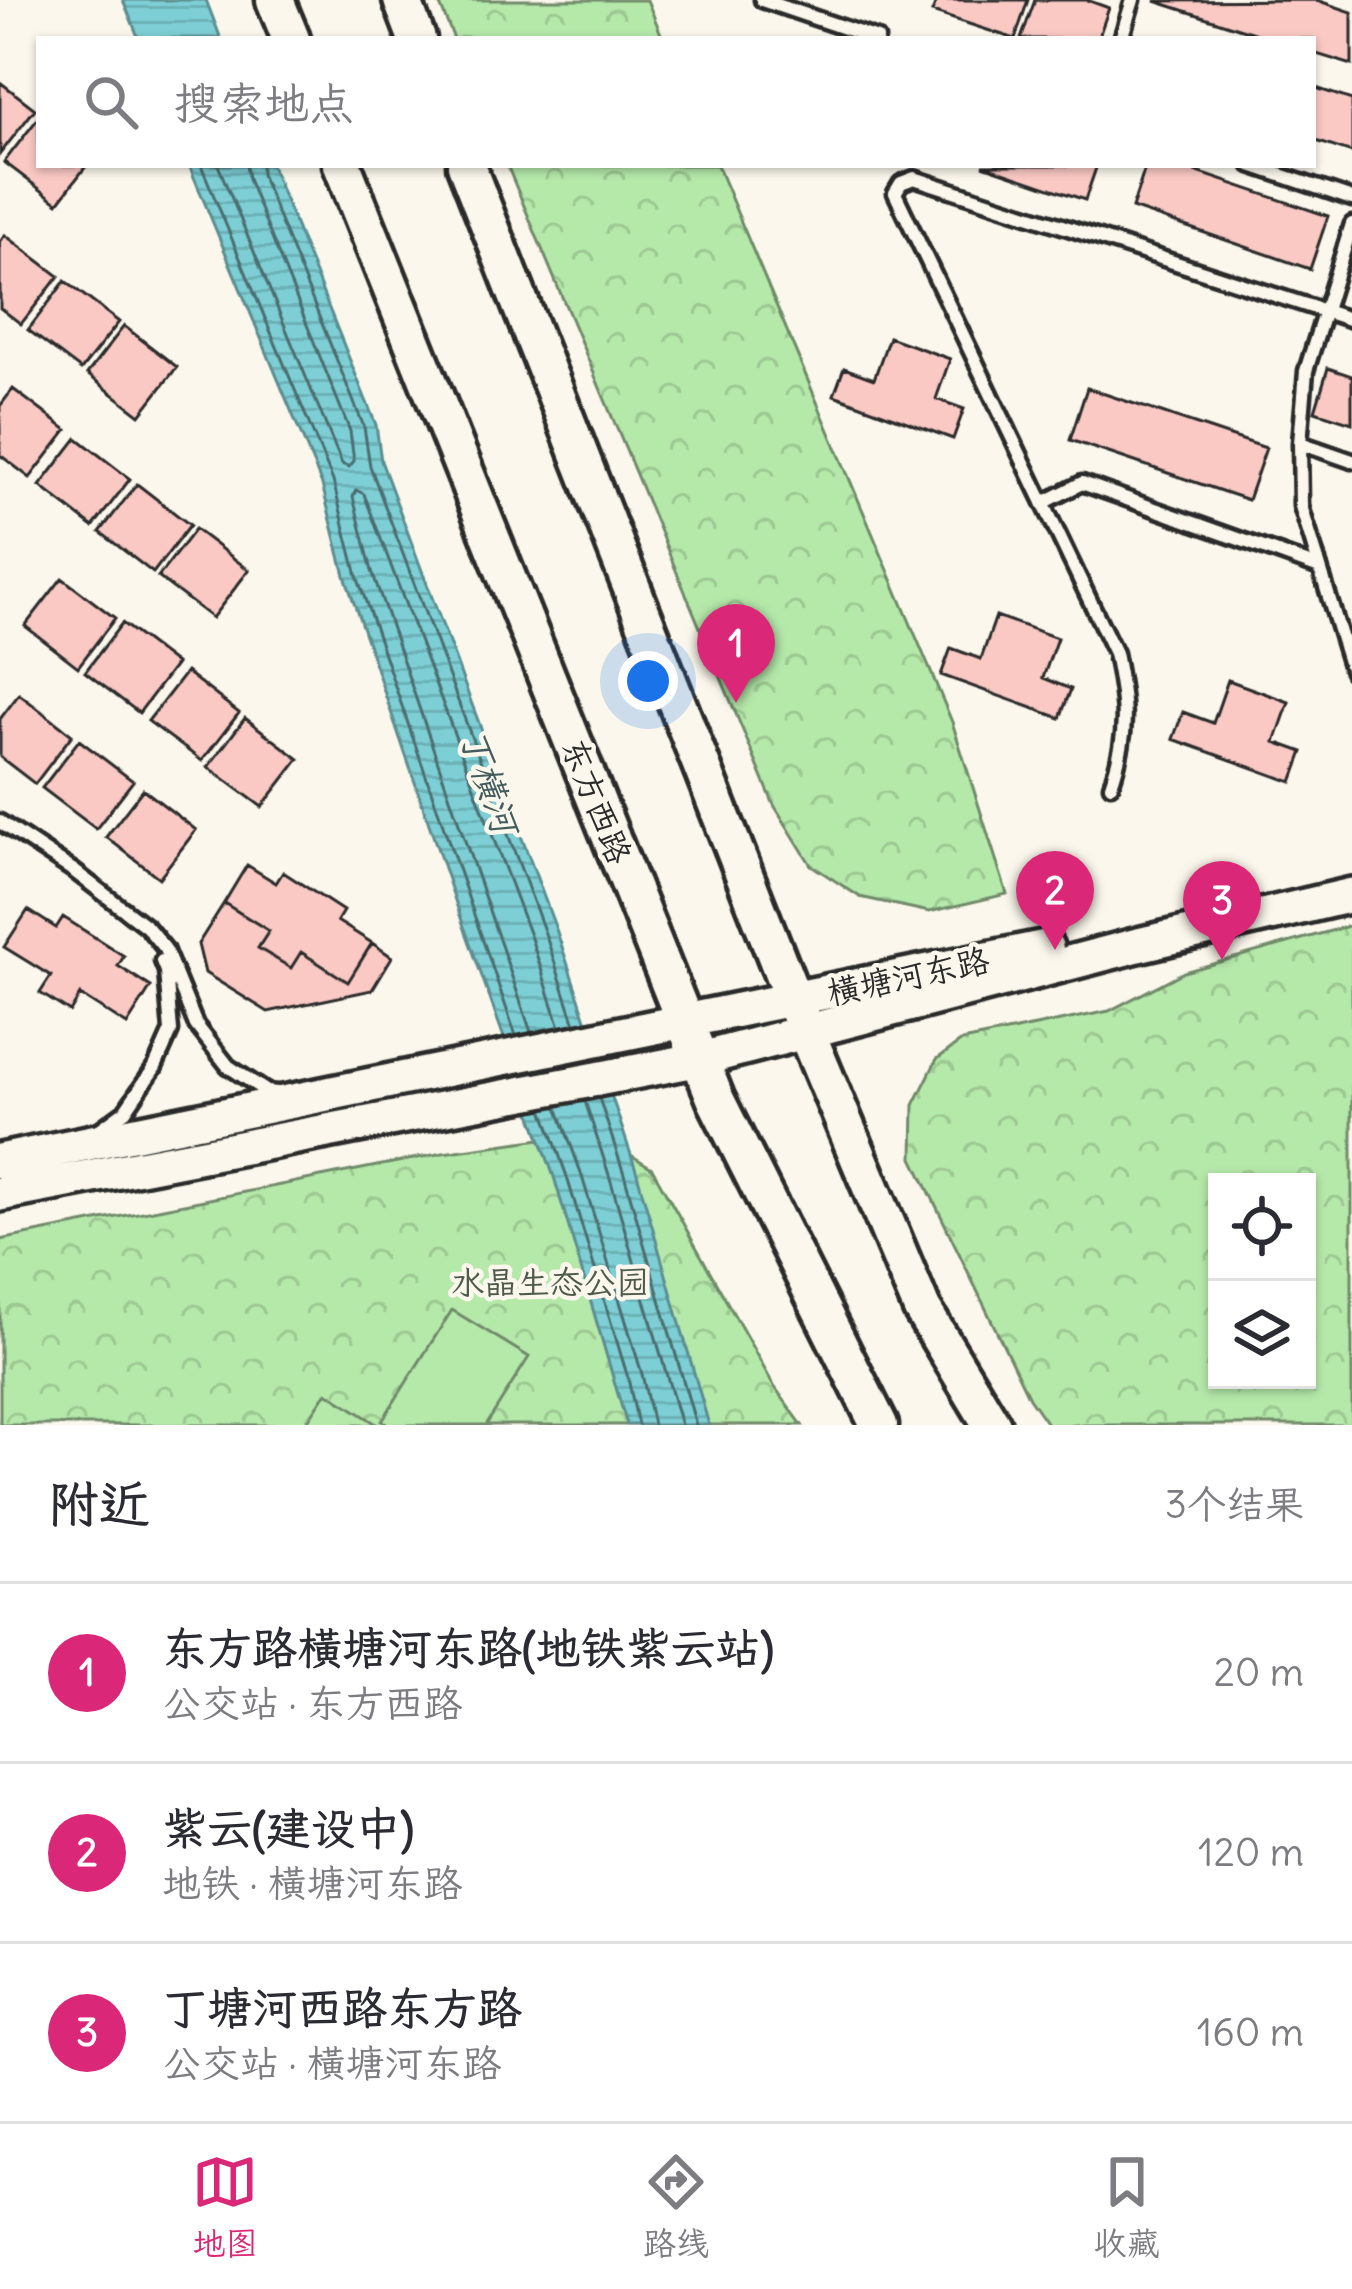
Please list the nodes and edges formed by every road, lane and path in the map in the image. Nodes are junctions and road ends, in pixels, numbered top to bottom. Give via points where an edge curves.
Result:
1 (275, 0) edge
2 (402, 0) edge
3 (762, 0) edge
4 (817, 0) edge
5 (1133, 0) edge
6 (780, 3) edge
7 (811, 17) junction
8 (290, 36) edge
9 (416, 36) edge
10 (868, 36) edge
11 (1121, 36) edge
12 (343, 168) edge
13 (467, 168) edge
14 (1260, 168) edge
15 (1352, 199) edge
16 (1352, 224) edge
17 (1325, 311) junction
18 (1352, 320) edge
19 (1300, 443) junction
20 (1352, 461) edge
21 (1043, 503) junction
22 (1320, 568) junction
23 (1352, 672) edge
24 (1111, 785) dead end
25 (0, 822) edge
26 (1352, 875) edge
27 (1352, 895) edge
28 (147, 927) junction
29 (799, 1016) junction
30 (686, 1022) junction
31 (700, 1059) junction
32 (320, 1094) junction
33 (77, 1145) junction
34 (0, 1161) edge
35 (0, 1193) edge
36 (879, 1425) edge
37 (992, 1425) edge

1 - 8 main road
2 - 9 main road
3 - 6 lane
4 - 7 lane
5 - 11 lane
6 - 7 lane
7 - 10 lane
12 - 30 main road, 东方西路
13 - 29 main road
14 - 15 lane
16 - 17 lane
17 - 18 lane
17 - 19 lane via 1306,371
17 - 21 lane via 914,178 901,183 900,209
19 - 20 lane
19 - 22 lane via 1301,506
21 - 22 lane via 1082,483
21 - 24 lane via 1115,653 1126,708
22 - 23 lane
25 - 28 lane
26 - 29 main road, 横塘河东路
27 - 29 main road, 横塘河东路
28 - 32 lane via 165,949 196,1025 227,1066 268,1093
28 - 33 lane via 166,970 171,1030 125,1111
29 - 30 main road, 横塘河东路
29 - 31 main road, 横塘河东路
29 - 37 main road via 922,1309
30 - 31 main road, 东方西路
30 - 32 main road, 横塘河东路
31 - 35 main road, 横塘河东路
31 - 36 main road, 东方西路
32 - 33 main road
33 - 34 main road

